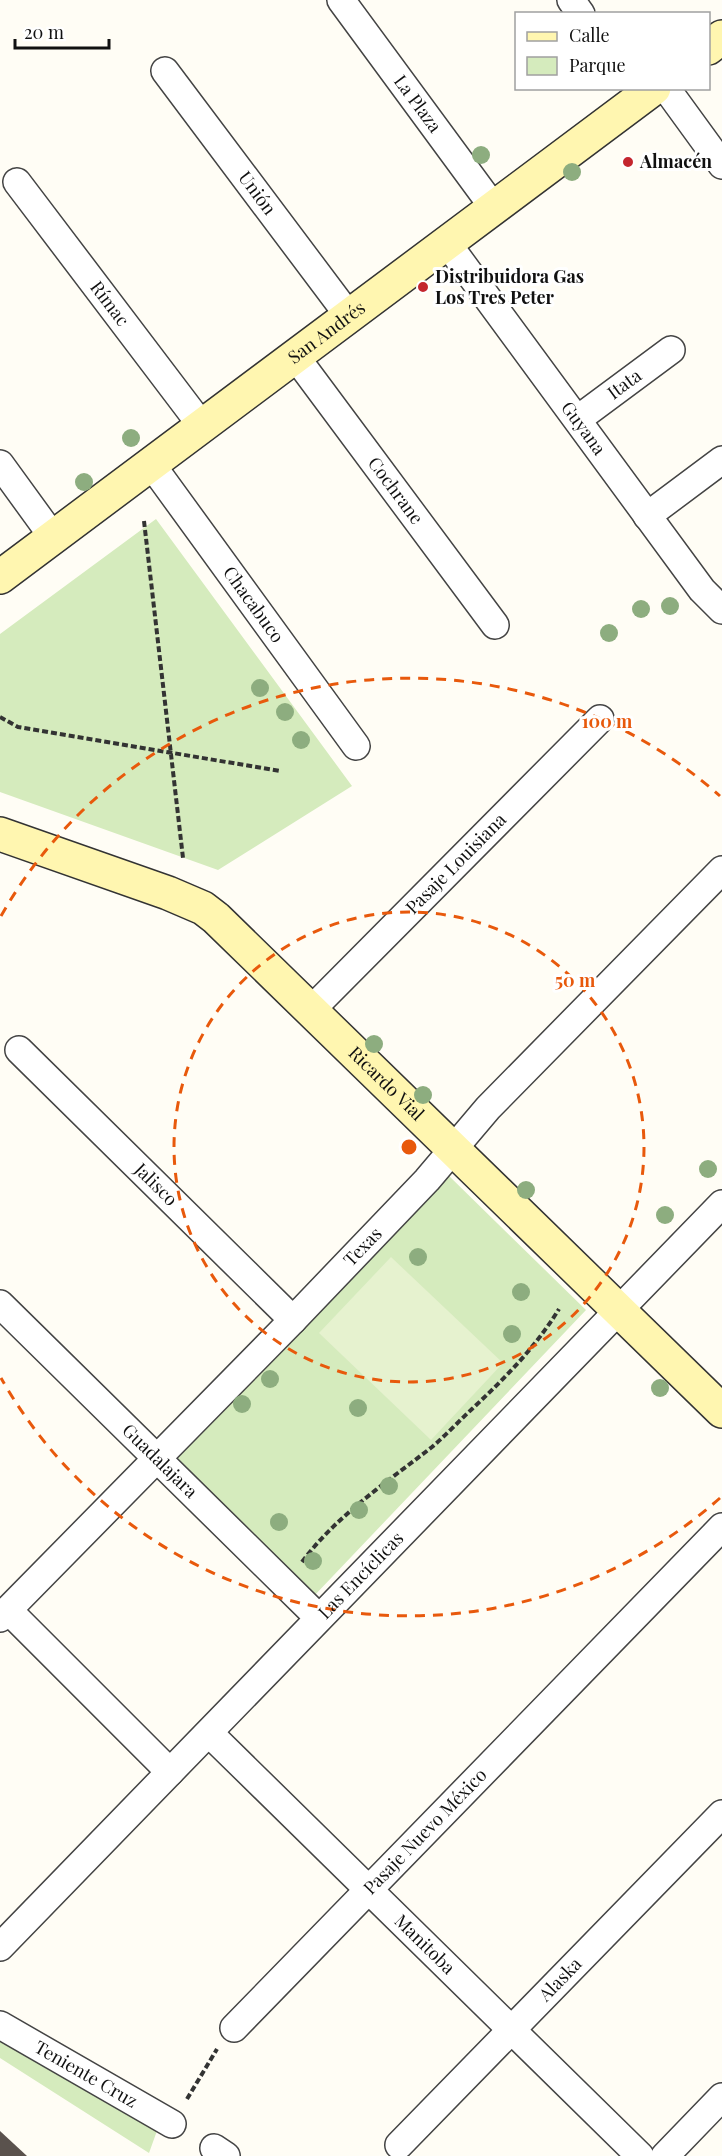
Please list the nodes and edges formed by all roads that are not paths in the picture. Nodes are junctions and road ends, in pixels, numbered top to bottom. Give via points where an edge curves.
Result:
1 (341, 0) edge
2 (722, 37) edge
3 (710, 46) edge
4 (165, 71) dead end
5 (650, 91) edge
6 (722, 165) edge
7 (17, 182) dead end
8 (495, 208) junction
9 (447, 243) junction
10 (350, 316) junction
11 (672, 350) dead end
12 (295, 356) junction
13 (578, 419) junction
14 (202, 426) junction
15 (722, 460) edge
16 (0, 464) edge
17 (151, 464) junction
18 (647, 516) junction
19 (53, 537) junction
20 (0, 577) edge
21 (722, 610) edge
22 (495, 625) dead end
23 (600, 719) dead end
24 (356, 746) dead end
25 (0, 834) edge
26 (722, 870) edge
27 (311, 1010) junction
28 (19, 1050) dead end
29 (454, 1149) junction
30 (722, 1204) edge
31 (619, 1310) junction
32 (3, 1312) edge
33 (292, 1320) junction
34 (722, 1411) edge
35 (157, 1458) junction
36 (722, 1527) edge
37 (4, 1614) edge
38 (320, 1618) junction
39 (208, 1732) junction
40 (170, 1772) junction
41 (722, 1814) edge
42 (369, 1889) junction
43 (0, 1947) edge
44 (0, 2025) edge
45 (234, 2028) road end
46 (512, 2030) junction
47 (722, 2097) edge
48 (172, 2124) road end
49 (399, 2145) dead end
50 (640, 2156) edge
51 (665, 2156) edge

1 - 8 street, La Plaza
2 - 3 street
4 - 10 street, Unión
5 - 6 street
5 - 8 street, San Andrés
7 - 14 street, Rímac
8 - 9 street, San Andrés
9 - 10 street, San Andrés
9 - 13 street, Guyana
10 - 12 street, San Andrés
11 - 13 street, Itata
12 - 14 street, San Andrés
12 - 22 street, Cochrane
13 - 18 street, Guyana
14 - 17 street, San Andrés
15 - 18 street
16 - 19 street
17 - 19 street, San Andrés
17 - 24 street, Chacabuco
18 - 21 street, Guyana via 702,590
19 - 20 street, San Andrés
23 - 27 street, Pasaje Louisiana
25 - 27 street, Ricardo Vial via 203,908
26 - 29 street, Texas via 488,1108
27 - 29 street, Ricardo Vial
28 - 33 street, Jalisco
29 - 31 street, Ricardo Vial
29 - 33 street, Texas
30 - 31 street, Las Encíclicas
31 - 34 street, Ricardo Vial
31 - 38 street, Las Encíclicas
32 - 35 street, Guadalajara
33 - 35 street, Texas
35 - 37 street, Texas
35 - 38 street, Guadalajara
36 - 42 street, Pasaje Nuevo México
37 - 40 street
38 - 39 street, Las Encíclicas
39 - 40 street, Las Encíclicas
39 - 42 street, Manitoba
40 - 43 street, Las Encíclicas
41 - 46 street, Alaska
42 - 45 street, Pasaje Nuevo México
42 - 46 street, Manitoba
44 - 48 street, Teniente Cruz
46 - 49 street, Alaska
46 - 50 street, Manitoba
47 - 51 street

